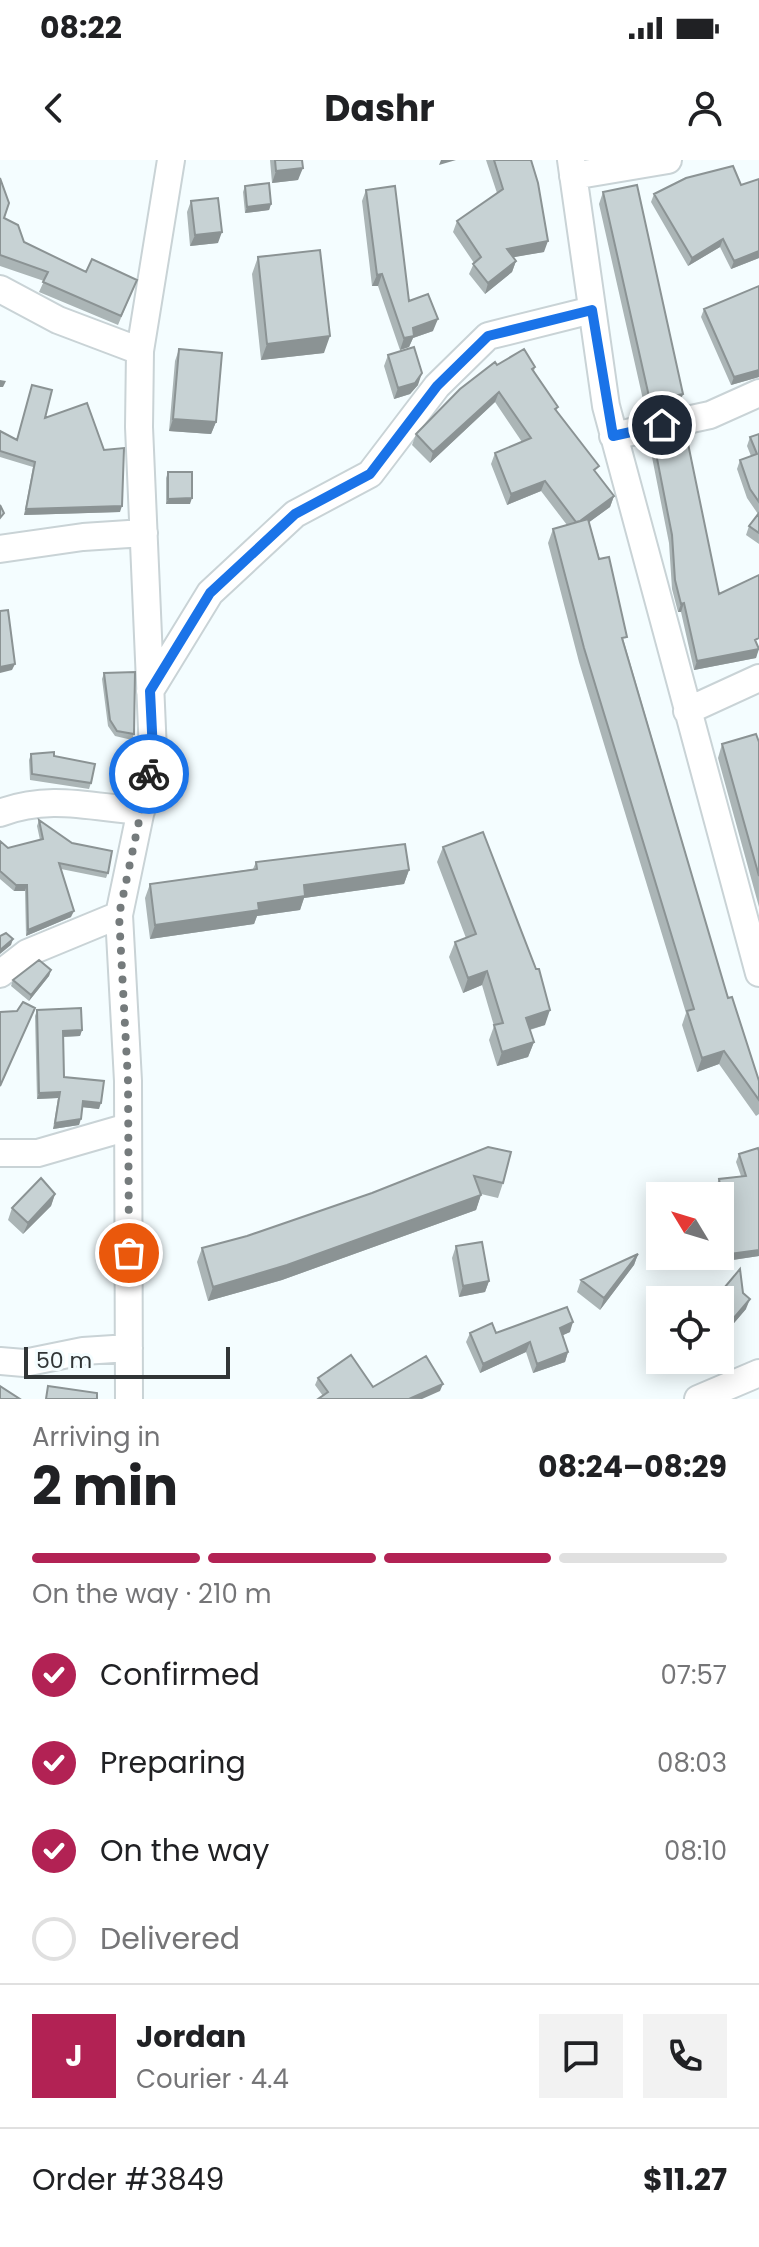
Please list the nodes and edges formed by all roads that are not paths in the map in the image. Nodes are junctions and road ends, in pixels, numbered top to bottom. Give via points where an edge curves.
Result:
1 (171, 160) edge
2 (668, 160) edge
3 (572, 168) edge
4 (0, 289) edge
5 (592, 310) junction
6 (140, 351) junction
7 (759, 393) edge
8 (613, 436) junction
9 (144, 533) junction
10 (0, 549) edge
11 (759, 678) edge
12 (150, 691) junction
13 (687, 711) junction
14 (141, 811) junction
15 (0, 813) edge
16 (119, 915) junction
17 (757, 965) edge
18 (0, 974) edge
19 (128, 1127) junction
20 (0, 1153) edge
21 (129, 1348) junction
22 (0, 1361) edge
23 (759, 1373) edge
24 (129, 1399) edge
25 (698, 1399) edge

1 - 6 street
2 - 3 street
3 - 5 street
4 - 6 street via 58,320
5 - 8 street
5 - 12 street via 488,336 437,386 370,474 295,514 210,593
6 - 9 street
7 - 8 street via 710,415
8 - 13 street
9 - 10 street
9 - 12 street
11 - 13 street
12 - 14 street via 153,752
13 - 17 street
14 - 15 street via 68,800 23,804
14 - 16 street
16 - 18 street via 27,953
16 - 19 street
19 - 20 street via 38,1153
19 - 21 street
21 - 22 street via 24,1363
21 - 24 street
23 - 25 street

